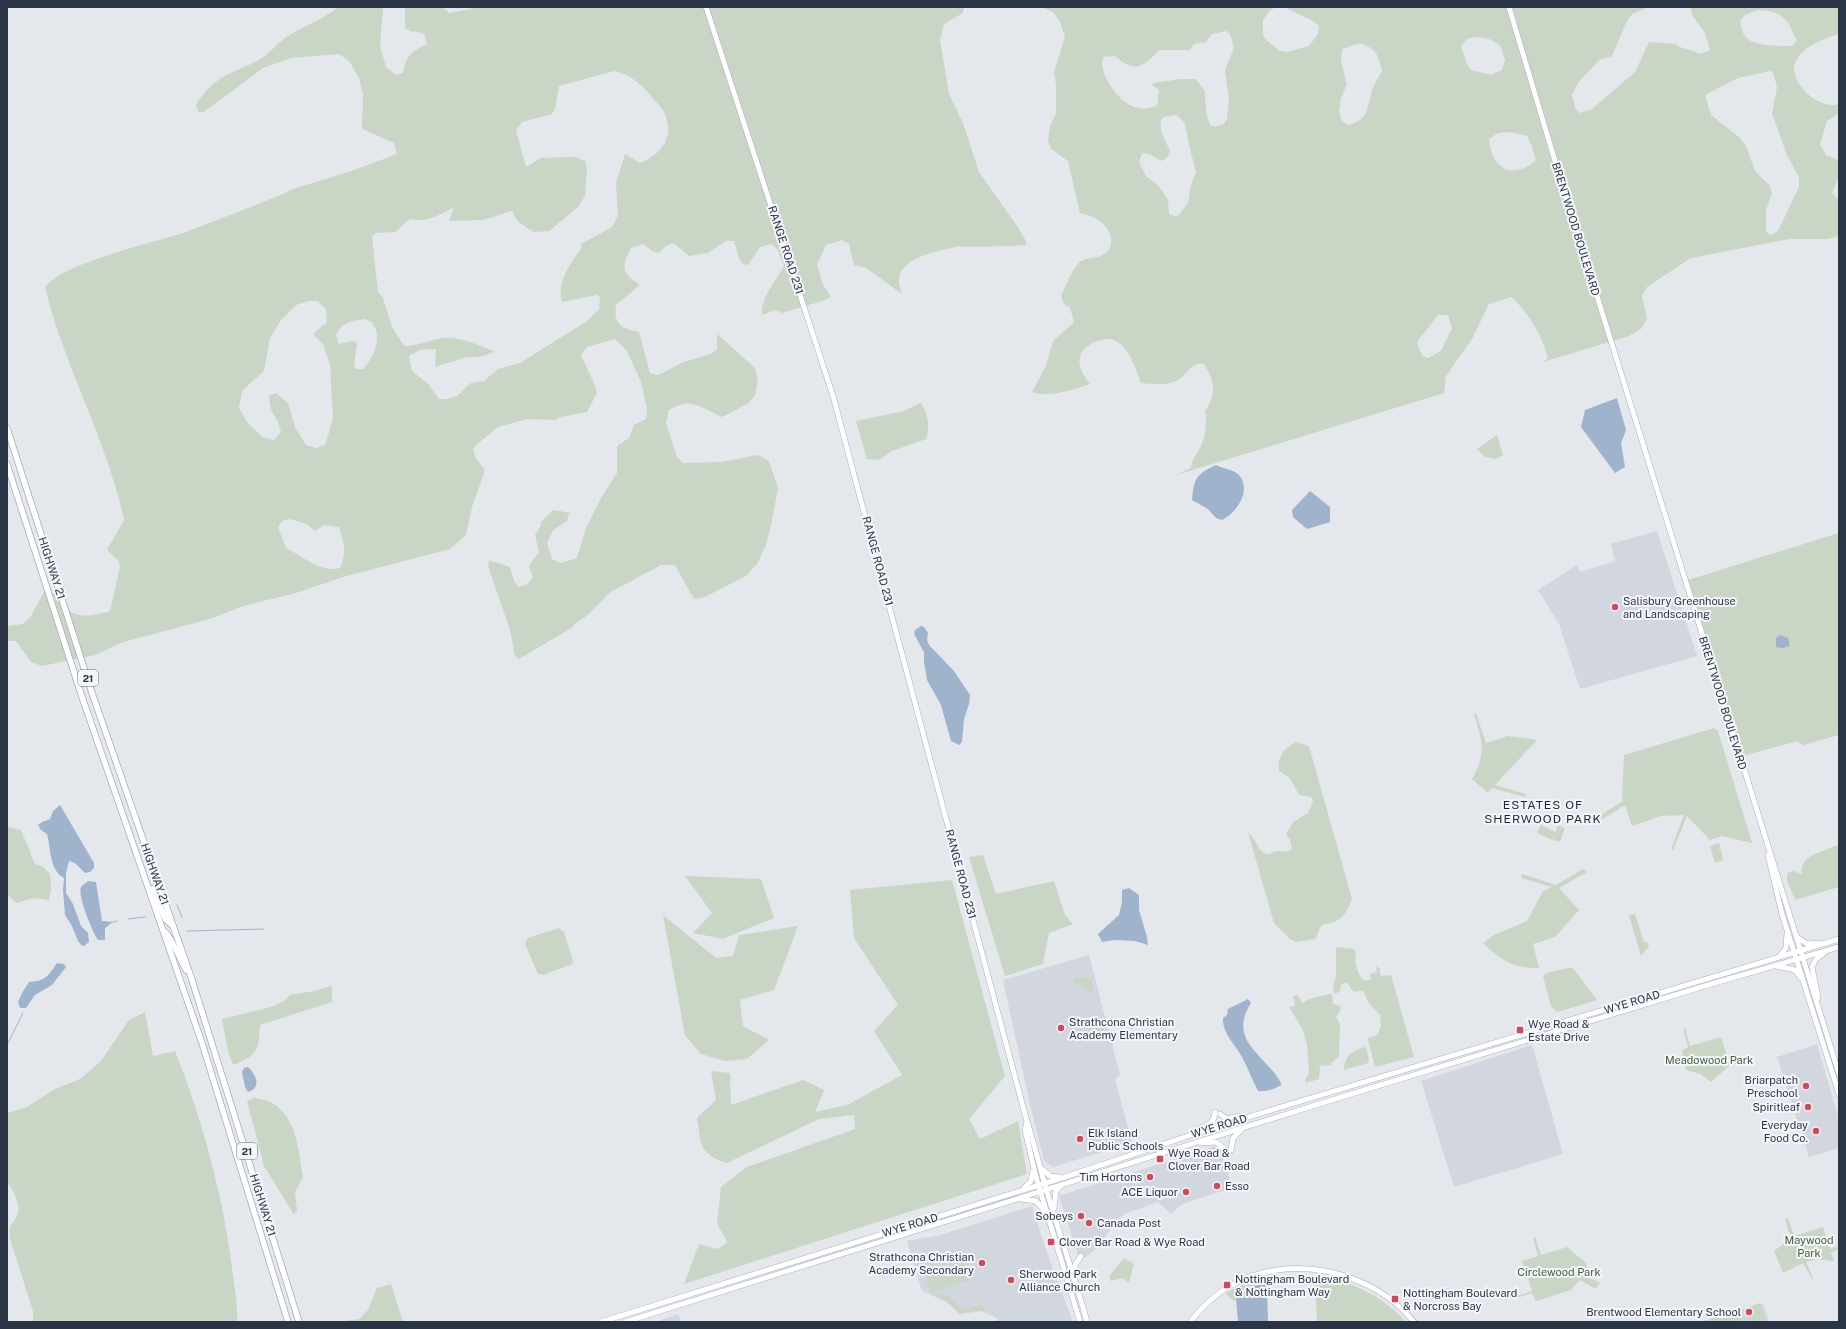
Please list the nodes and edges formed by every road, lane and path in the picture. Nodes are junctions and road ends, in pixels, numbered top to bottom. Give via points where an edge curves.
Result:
1 (706, 7) edge
2 (1509, 7) edge
3 (7, 428) edge
4 (7, 464) edge
5 (1765, 840) junction
6 (145, 879) junction
7 (1782, 914) junction
8 (174, 927) junction
9 (163, 931) junction
10 (1788, 931) junction
11 (1795, 935) junction
12 (1839, 940) edge
13 (1826, 944) junction
14 (1839, 947) edge
15 (1828, 951) junction
16 (1798, 952) junction
17 (1803, 958) junction
18 (1773, 959) junction
19 (1797, 960) junction
20 (1775, 966) junction
21 (192, 980) junction
22 (1804, 982) junction
23 (1826, 1030) junction
24 (1839, 1074) edge
25 (1839, 1094) edge
26 (1252, 1116) junction
27 (1027, 1122) junction
28 (1246, 1126) junction
29 (1190, 1135) junction
30 (1190, 1144) junction
31 (1034, 1166) junction
32 (1040, 1167) junction
33 (1065, 1177) junction
34 (1045, 1183) junction
35 (1064, 1184) junction
36 (1039, 1185) junction
37 (1047, 1189) junction
38 (1021, 1191) junction
39 (1040, 1191) junction
40 (1014, 1200) junction
41 (1054, 1212) junction
42 (1047, 1215) junction
43 (1081, 1256) dead end
44 (1074, 1276) junction
45 (632, 1312) junction
46 (626, 1314) junction
47 (634, 1321) edge
48 (288, 1322) edge
49 (299, 1322) edge
50 (601, 1322) edge
51 (627, 1322) edge
52 (1080, 1322) edge
53 (1087, 1322) edge
54 (1190, 1322) edge
55 (1414, 1322) edge

1 - 27 main road, RANGE ROAD 231 via 831,390
2 - 5 main road, BRENTWOOD BOULEVARD
3 - 8 main road, HIGHWAY 21 / 21 via 92,693
4 - 6 main road, HIGHWAY 21 / 21 via 82,697
5 - 7 main road, BRENTWOOD BOULEVARD
5 - 11 main road, BRENTWOOD BOULEVARD
6 - 8 main road via 166,920
6 - 9 main road, HIGHWAY 21 / 21
7 - 10 main road, BRENTWOOD BOULEVARD
7 - 16 main road
8 - 21 main road, HIGHWAY 21 / 21
9 - 21 main road via 171,940
9 - 48 main road, HIGHWAY 21 / 21 via 202,1043
10 - 16 main road, BRENTWOOD BOULEVARD
10 - 18 main road via 1785,950
11 - 13 main road via 1807,944
11 - 16 main road, BRENTWOOD BOULEVARD
12 - 13 main road, WYE ROAD
13 - 16 main road, WYE ROAD
14 - 15 main road, WYE ROAD
15 - 17 main road, WYE ROAD
15 - 23 main road via 1816,959 1812,967
16 - 17 main road, BRENTWOOD BOULEVARD
16 - 18 main road, WYE ROAD
16 - 19 main road, BRENTWOOD BOULEVARD
17 - 19 main road, WYE ROAD
17 - 23 main road, BRENTWOOD BOULEVARD
18 - 26 main road, WYE ROAD
19 - 20 main road, WYE ROAD
19 - 22 main road, BRENTWOOD BOULEVARD
20 - 22 main road via 1795,970
20 - 28 main road, WYE ROAD
21 - 49 main road, HIGHWAY 21 / 21
22 - 25 main road, BRENTWOOD BOULEVARD
23 - 24 main road, BRENTWOOD BOULEVARD
26 - 29 main road, WYE ROAD
26 - 29 main road via 1227,1119 1217,1113 1211,1124
27 - 31 main road, RANGE ROAD 231 via 1025,1130
27 - 32 main road, RANGE ROAD 231
28 - 30 main road, WYE ROAD
28 - 30 main road via 1233,1138 1228,1150 1216,1142
29 - 33 main road, WYE ROAD
30 - 35 main road, WYE ROAD
31 - 36 main road, RANGE ROAD 231
31 - 38 main road via 1031,1181
32 - 33 main road via 1050,1176
32 - 34 main road, RANGE ROAD 231
33 - 34 main road, WYE ROAD
34 - 36 main road, WYE ROAD
34 - 37 main road, RANGE ROAD 231
35 - 37 main road, WYE ROAD
35 - 41 main road via 1056,1191
36 - 38 main road, WYE ROAD
36 - 39 main road, RANGE ROAD 231
37 - 39 main road, WYE ROAD
37 - 41 main road, RANGE ROAD 231
38 - 45 main road, WYE ROAD
39 - 40 main road, WYE ROAD
39 - 42 main road, RANGE ROAD 231
40 - 42 main road via 1036,1201
40 - 47 main road, WYE ROAD
41 - 44 main road, RANGE ROAD 231
42 - 52 main road, RANGE ROAD 231
43 - 44 main road via 1075,1265
44 - 53 main road, RANGE ROAD 231
45 - 46 main road, WYE ROAD
45 - 47 main road
46 - 50 main road, WYE ROAD
46 - 51 main road
47 - 51 main road, WYE ROAD
54 - 55 main road via 1213,1298 1235,1283 1264,1272 1292,1269 1327,1271 1362,1283 1387,1297

